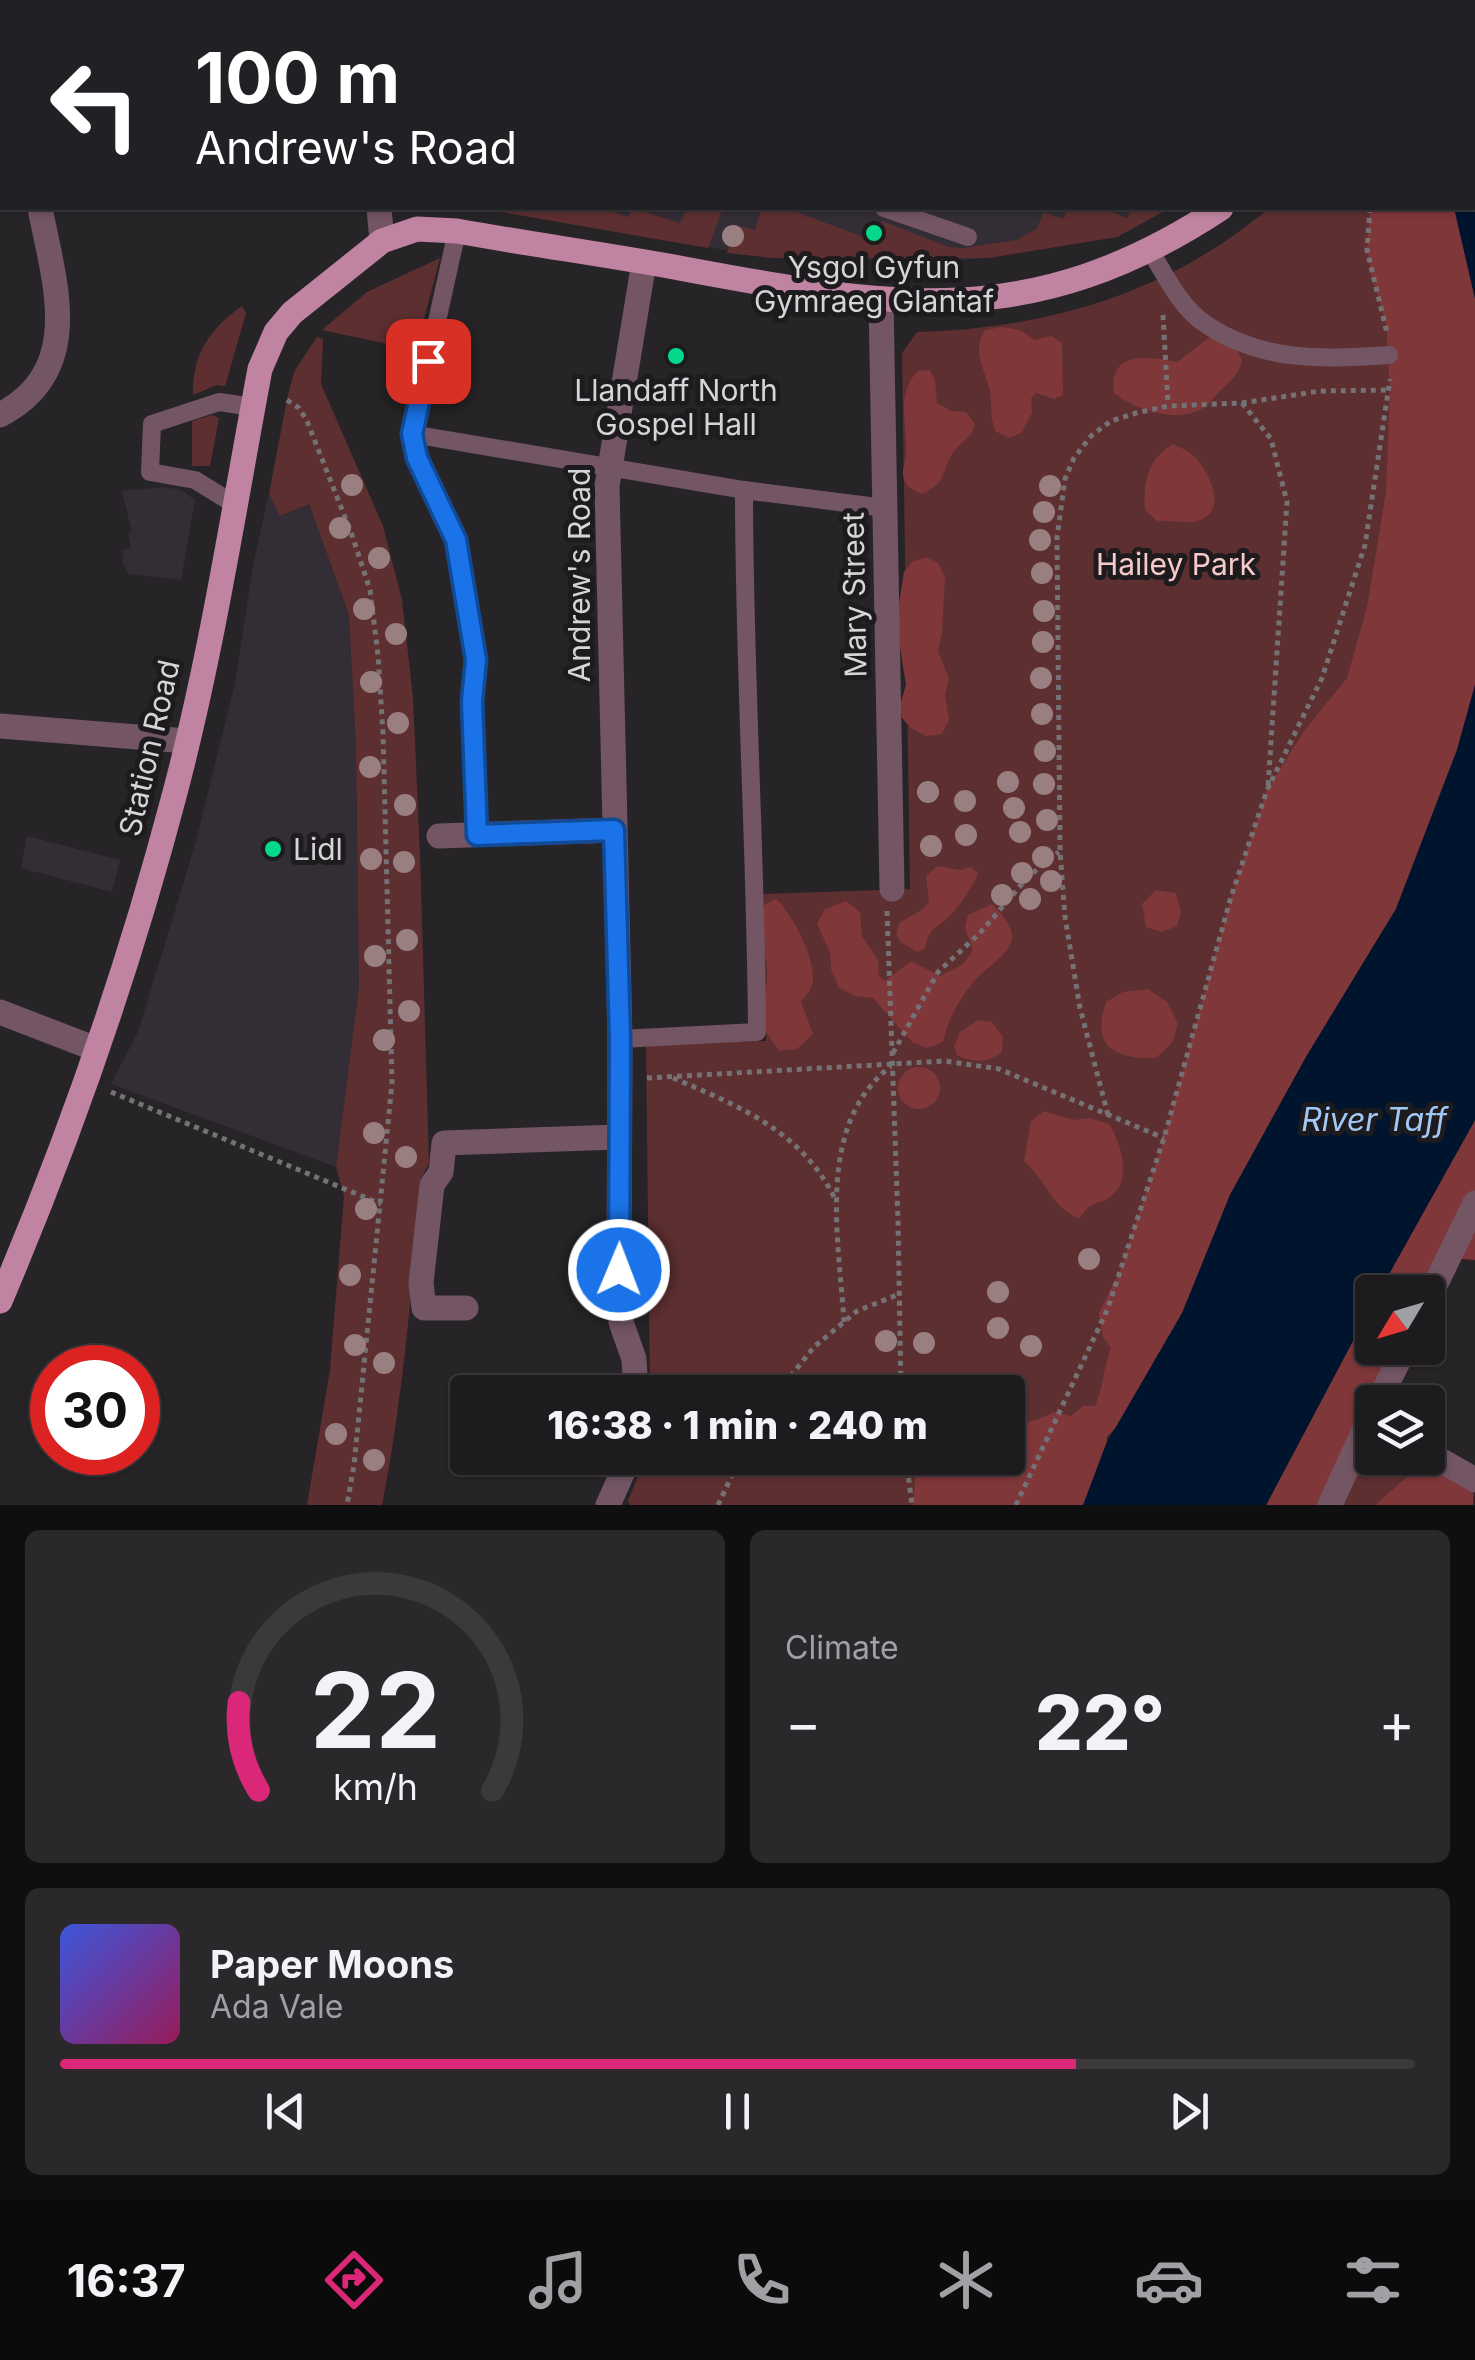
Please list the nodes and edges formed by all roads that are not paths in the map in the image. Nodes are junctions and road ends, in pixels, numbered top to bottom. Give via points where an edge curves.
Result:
1 (40, 210) edge
2 (380, 210) edge
3 (890, 210) edge
4 (1218, 210) edge
5 (457, 231) junction
6 (968, 236) dead end
7 (382, 241) junction
8 (1150, 250) junction
9 (644, 262) junction
10 (881, 301) junction
11 (1389, 356) road end
12 (253, 408) junction
13 (0, 415) edge
14 (412, 434) junction
15 (608, 469) junction
16 (744, 490) junction
17 (234, 504) junction
18 (885, 508) junction
19 (0, 726) edge
20 (188, 742) junction
21 (614, 830) junction
22 (477, 835) junction
23 (439, 836) dead end
24 (892, 889) dead end
25 (0, 1012) edge
26 (620, 1039) junction
27 (96, 1049) junction
28 (618, 1138) junction
29 (1475, 1203) edge
30 (1440, 1275) edge
31 (0, 1301) edge
32 (466, 1308) dead end
33 (635, 1375) edge
34 (1355, 1452) edge
35 (1445, 1463) edge
36 (621, 1475) edge
37 (1475, 1480) edge
38 (608, 1505) edge
39 (1330, 1505) edge

1 - 13 street via 60,321 57,343 37,385
2 - 7 street
3 - 6 lane
4 - 8 main road
5 - 7 main road via 418,229
5 - 9 main road
5 - 14 lane
7 - 12 main road, Station Road via 276,332
8 - 10 main road via 1025,294
8 - 11 lane via 1198,319 1237,341 1311,358
9 - 10 main road
9 - 15 street, Andrew's Road
10 - 18 street, Mary Street
12 - 17 main road, Station Road
12 - 17 lane via 219,402 152,424 150,472 195,480
14 - 15 lane
14 - 22 lane via 456,540 476,660
15 - 16 lane
15 - 21 street, Andrew's Road
16 - 18 lane
16 - 26 lane via 757,1032
17 - 20 main road, Station Road
18 - 24 street, Mary Street
19 - 20 street
20 - 27 main road, Station Road
21 - 22 street
21 - 26 street, Andrew's Road
22 - 23 street
25 - 27 street
26 - 28 street, Andrew's Road
27 - 31 main road, Station Road
28 - 32 street via 444,1143 441,1172 432,1185 424,1308
28 - 33 street, Andrew's Road via 621,1322
29 - 30 street
34 - 39 street
35 - 37 street
36 - 38 street

